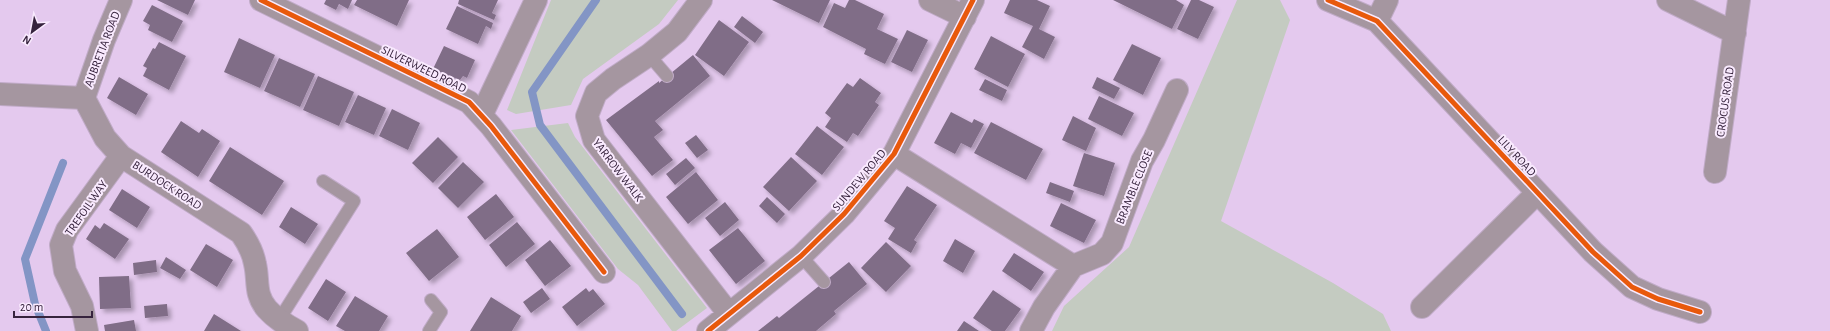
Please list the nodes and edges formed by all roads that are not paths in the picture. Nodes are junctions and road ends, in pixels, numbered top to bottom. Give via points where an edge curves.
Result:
1 (121, 0) edge
2 (261, 0) edge
3 (536, 0) edge
4 (701, 0) edge
5 (930, 0) edge
6 (1328, 0) edge
7 (1387, 0) edge
8 (1668, 0) edge
9 (1739, 0) edge
10 (969, 8) edge
11 (1376, 21) junction
12 (1735, 33) junction
13 (649, 55) junction
14 (667, 76) dead end
15 (1177, 90) dead end
16 (0, 94) edge
17 (84, 98) junction
18 (482, 114) junction
19 (894, 154) junction
20 (121, 156) junction
21 (1715, 172) dead end
22 (323, 181) dead end
23 (1537, 193) junction
24 (801, 256) junction
25 (1073, 266) junction
26 (604, 272) dead end
27 (824, 282) dead end
28 (431, 300) dead end
29 (1422, 307) dead end
30 (1700, 312) dead end
31 (729, 314) junction
32 (278, 320) junction
33 (87, 331) edge
34 (297, 331) edge
35 (429, 331) edge
36 (708, 331) edge
37 (1032, 331) edge

1 - 17 street, AUBRETIA ROAD
2 - 18 street, SILVERWEED ROAD via 469,102
3 - 18 street
4 - 13 street, YARROW WALK via 677,32
5 - 10 street
6 - 11 street, LILY ROAD
7 - 11 street
8 - 12 street
9 - 12 street, CROCUS ROAD
10 - 19 street, SUNDEW ROAD
11 - 23 street, LILY ROAD
12 - 21 street, CROCUS ROAD
13 - 14 lane
13 - 31 street, YARROW WALK via 596,93 587,116 594,140
15 - 25 street, BRAMBLE CLOSE via 1142,161 1112,242 1102,254
16 - 17 street
17 - 20 street, BURDOCK ROAD via 105,138
18 - 26 street, SILVERWEED ROAD
19 - 24 street, SUNDEW ROAD via 844,214
19 - 25 street
20 - 32 street, BURDOCK ROAD via 241,233 251,248 256,266 257,290 266,308
20 - 33 street, TREFOIL WAY via 67,230 62,245 65,271 82,306
22 - 32 lane via 354,201
23 - 29 street
23 - 30 street, LILY ROAD via 1593,252 1632,287 1658,299
24 - 27 lane
24 - 31 street, SUNDEW ROAD
25 - 37 street via 1044,307
28 - 35 lane via 441,312
31 - 36 street, SUNDEW ROAD
32 - 34 street, BURDOCK ROAD

